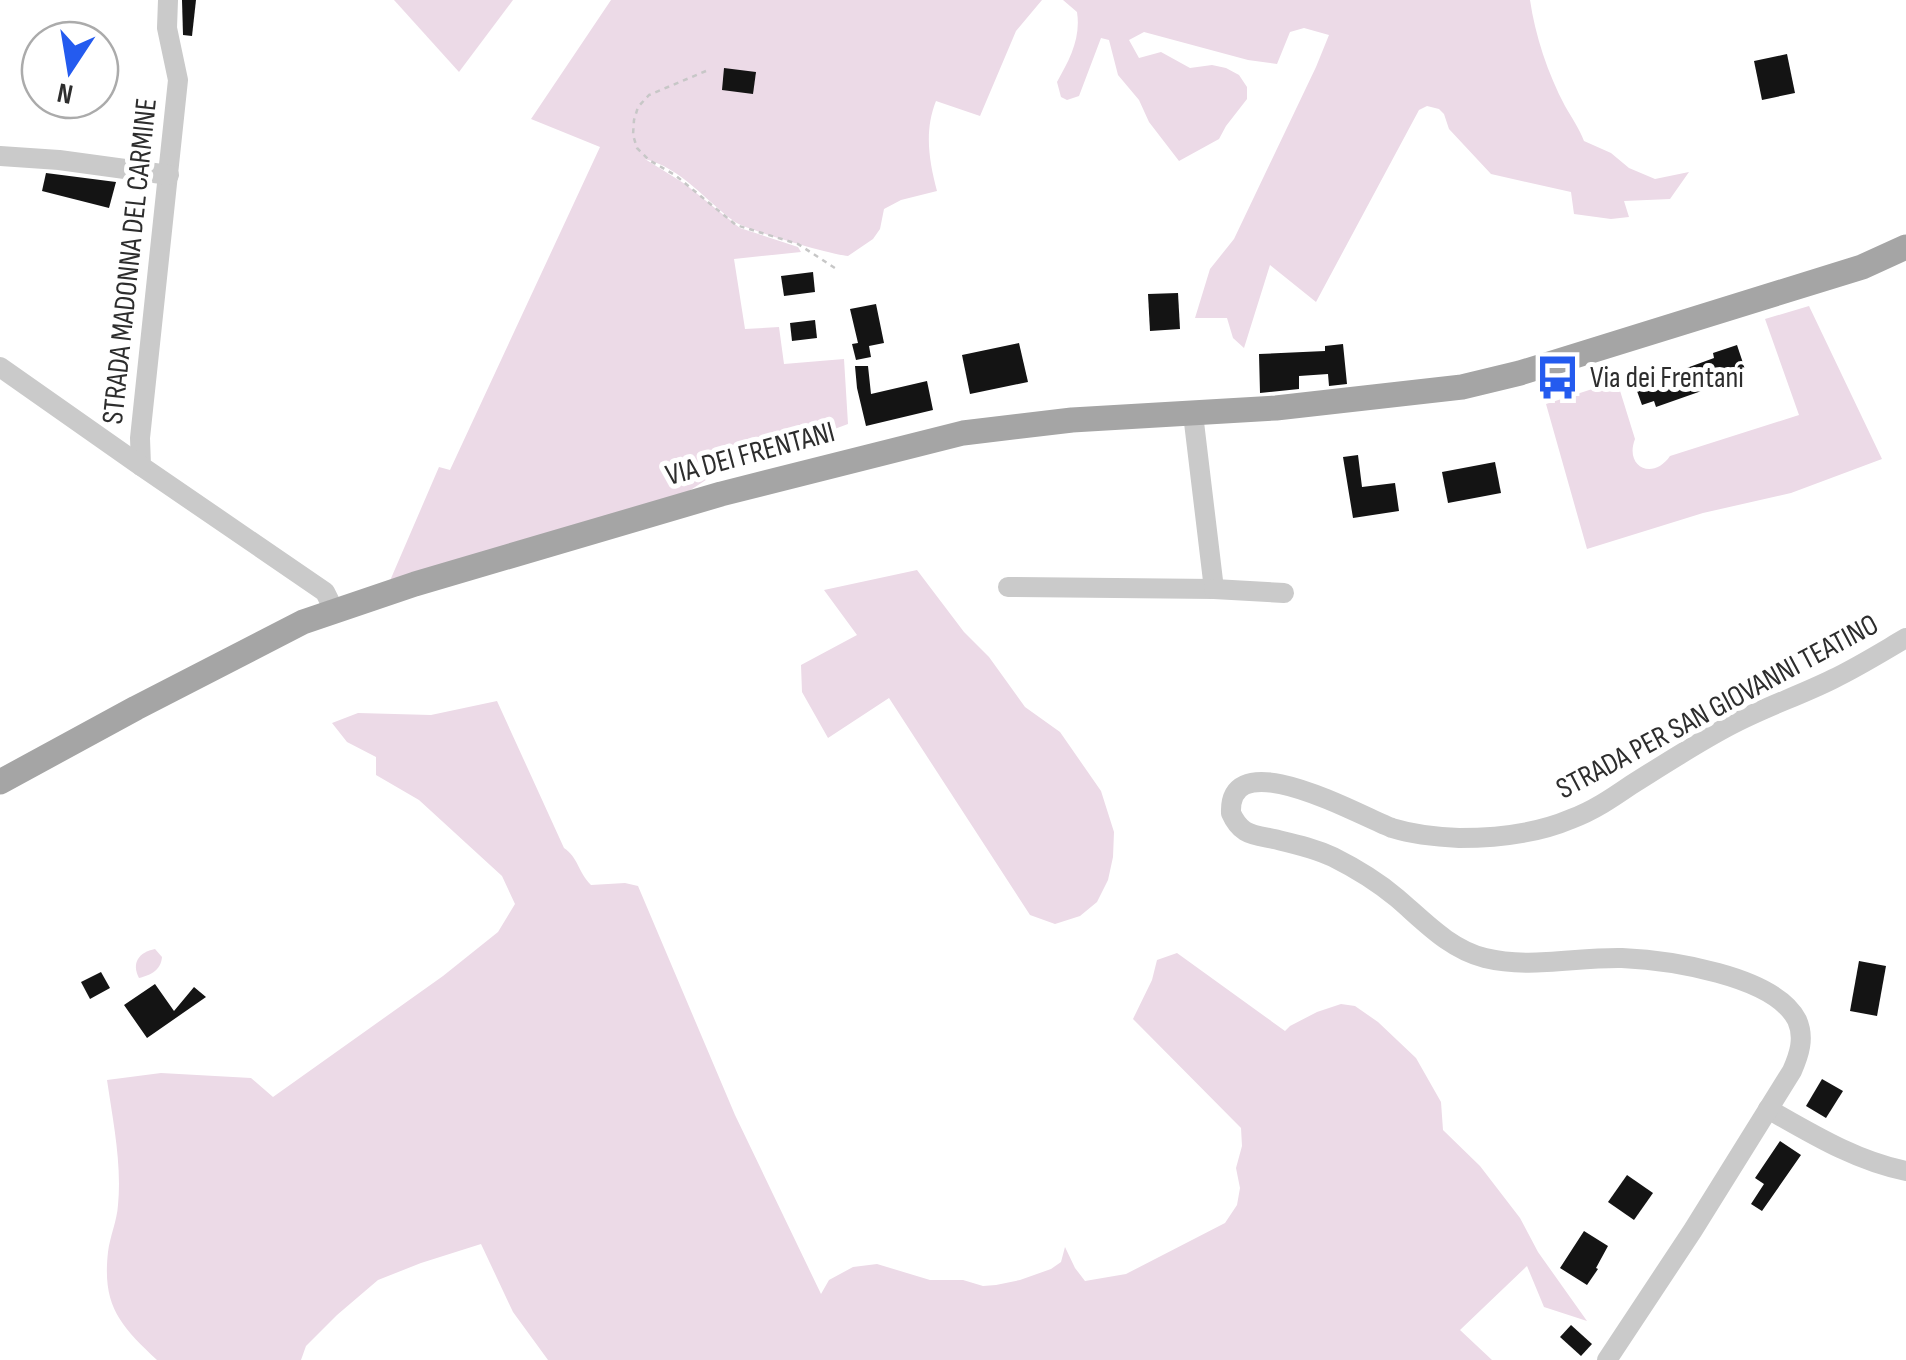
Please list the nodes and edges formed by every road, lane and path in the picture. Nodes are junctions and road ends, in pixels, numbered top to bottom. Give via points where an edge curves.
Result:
1 (168, 0) edge
2 (706, 70) dead end
3 (0, 156) edge
4 (170, 175) junction
5 (1906, 246) edge
6 (838, 270) dead end
7 (0, 367) edge
8 (1193, 414) junction
9 (141, 466) junction
10 (1008, 587) dead end
11 (1214, 588) junction
12 (1284, 593) dead end
13 (334, 610) junction
14 (1906, 638) edge
15 (0, 782) edge
16 (1768, 1110) junction
17 (1906, 1171) edge
18 (1607, 1360) edge

1 - 4 street, STRADA MADONNA DEL CARMINE via 178,80
2 - 6 path via 648,95 634,120 637,148 736,225 798,244
3 - 4 street
4 - 9 street, STRADA MADONNA DEL CARMINE
5 - 8 main road, VIA DEI FRENTANI via 1862,267 1462,387
7 - 9 street
8 - 11 street
8 - 13 main road, VIA DEI FRENTANI via 963,432 720,494
9 - 13 street, STRADA MADONNA DEL CARMINE via 325,592
10 - 11 street
11 - 12 street
13 - 15 main road, VIA DEI FRENTANI
14 - 16 street, STRADA PER SAN GIOVANNI TEATINO via 1702,740 1588,812 1532,832 1412,834 1274,782 1249,782 1234,794 1230,808 1246,832 1337,859 1470,954 1518,962 1618,958 1677,964 1771,995 1797,1021 1801,1042 1792,1072
16 - 17 street via 1861,1158
16 - 18 street, STRADA PER SAN GIOVANNI TEATINO

